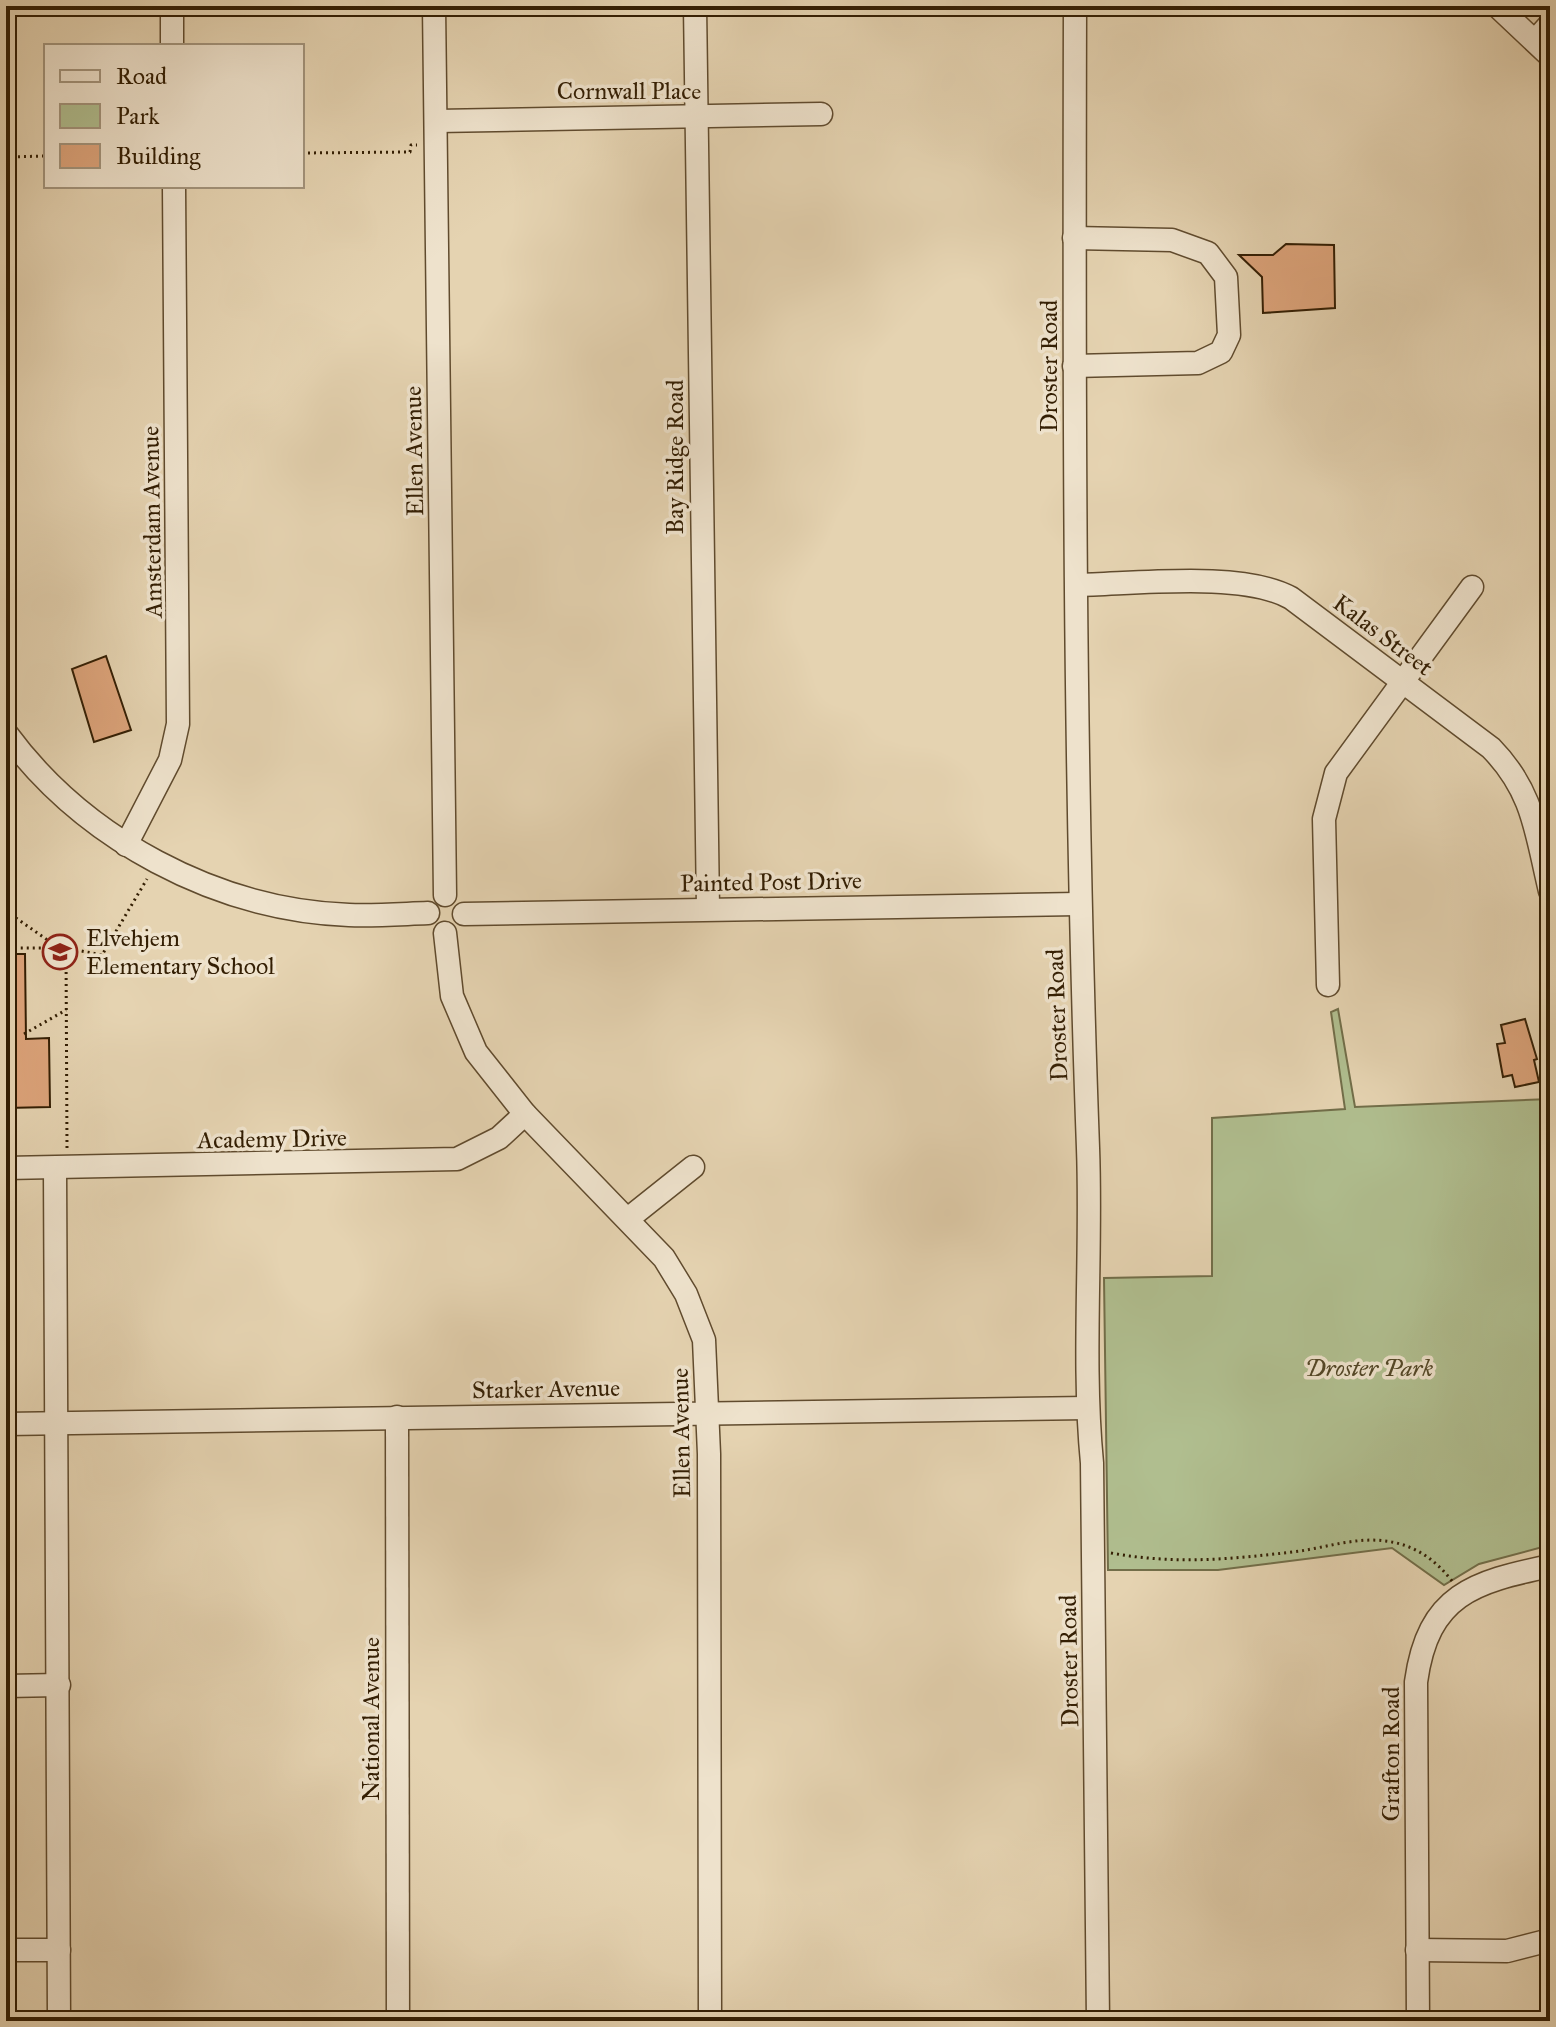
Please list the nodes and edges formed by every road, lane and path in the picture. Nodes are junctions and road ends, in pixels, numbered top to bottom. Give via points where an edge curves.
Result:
1 (172, 6) edge
2 (434, 6) edge
3 (695, 6) edge
4 (1075, 6) edge
5 (1497, 6) edge
6 (1550, 24) edge
7 (172, 44) edge
8 (1542, 49) edge
9 (821, 114) dead end
10 (697, 117) junction
11 (437, 121) junction
12 (437, 145) junction
13 (304, 153) edge
14 (44, 156) edge
15 (6, 157) edge
16 (174, 188) edge
17 (1074, 238) junction
18 (1074, 366) junction
19 (1077, 585) junction
20 (1472, 587) dead end
21 (1401, 682) junction
22 (6, 733) edge
23 (24, 785) dead end
24 (6, 787) edge
25 (126, 845) junction
26 (157, 861) junction
27 (1550, 891) edge
28 (445, 895) junction
29 (1078, 904) junction
30 (708, 908) junction
31 (6, 911) edge
32 (428, 913) junction
33 (464, 914) junction
34 (445, 933) junction
35 (6, 948) edge
36 (66, 948) junction
37 (1328, 985) dead end
38 (67, 1010) junction
39 (24, 1034) dead end
40 (525, 1114) junction
41 (67, 1148) dead end
42 (693, 1167) dead end
43 (6, 1168) edge
44 (55, 1168) junction
45 (629, 1218) junction
46 (1087, 1408) junction
47 (707, 1413) junction
48 (397, 1417) junction
49 (58, 1423) junction
50 (6, 1424) edge
51 (1094, 1550) junction
52 (1550, 1566) edge
53 (1461, 1593) junction
54 (59, 1685) junction
55 (6, 1686) edge
56 (1550, 1940) edge
57 (6, 1950) edge
58 (59, 1950) junction
59 (1417, 1950) junction
60 (59, 2021) edge
61 (398, 2021) edge
62 (710, 2021) edge
63 (1098, 2021) edge
64 (1418, 2021) edge

1 - 7 street
2 - 11 street, Ellen Avenue
3 - 10 street, Bay Ridge Road
4 - 17 street, Droster Road
5 - 8 street
6 - 8 street
9 - 10 street, Cornwall Place
10 - 11 street, Cornwall Place
10 - 30 street, Bay Ridge Road
11 - 12 street, Ellen Avenue
12 - 13 path via 411,145 410,152
12 - 28 street, Ellen Avenue
14 - 15 path
16 - 25 street, Amsterdam Avenue via 178,724 170,760
17 - 18 street, Droster Road
17 - 18 street via 1172,240 1208,253 1226,277 1229,335 1221,352 1198,363
18 - 19 street, Droster Road
19 - 21 street, Kalas Street via 1220,583 1275,589
19 - 29 street, Droster Road
20 - 21 street
21 - 27 street, Kalas Street via 1491,748 1515,773
21 - 37 street via 1346,756 1329,793 1324,819
22 - 25 street via 32,768
23 - 24 path via 15,778
25 - 26 street
26 - 32 street via 242,897 305,910
26 - 36 path via 102,955
28 - 32 street via 434,899
28 - 33 street via 460,903
29 - 30 street, Painted Post Drive
29 - 46 street, Droster Road via 1091,1213
30 - 33 street, Painted Post Drive
31 - 36 path
32 - 34 street via 431,924
33 - 34 street via 460,924
34 - 40 street, Ellen Avenue via 452,996 462,1023 492,1076
35 - 36 path
36 - 38 path
38 - 39 path
38 - 41 path
40 - 44 street, Academy Drive via 499,1138 457,1159
40 - 45 street, Ellen Avenue
42 - 45 street
43 - 44 street, Academy Drive
44 - 49 street
45 - 47 street, Ellen Avenue via 664,1258 697,1318 704,1340
46 - 47 street, Starker Avenue
46 - 51 street, Droster Road
47 - 48 street, Starker Avenue
47 - 62 street, Ellen Avenue
48 - 49 street, Starker Avenue
48 - 61 street, National Avenue
49 - 50 street, Starker Avenue
49 - 54 street
51 - 53 path via 1178,1562 1223,1561 1384,1540 1413,1547 1440,1565
51 - 63 street, Droster Road
52 - 53 street, Grafton Road via 1489,1579
53 - 59 street, Grafton Road via 1429,1634 1417,1674
54 - 55 street
54 - 58 street
56 - 59 street via 1507,1951
57 - 58 street
58 - 60 street
59 - 64 street, Grafton Road

